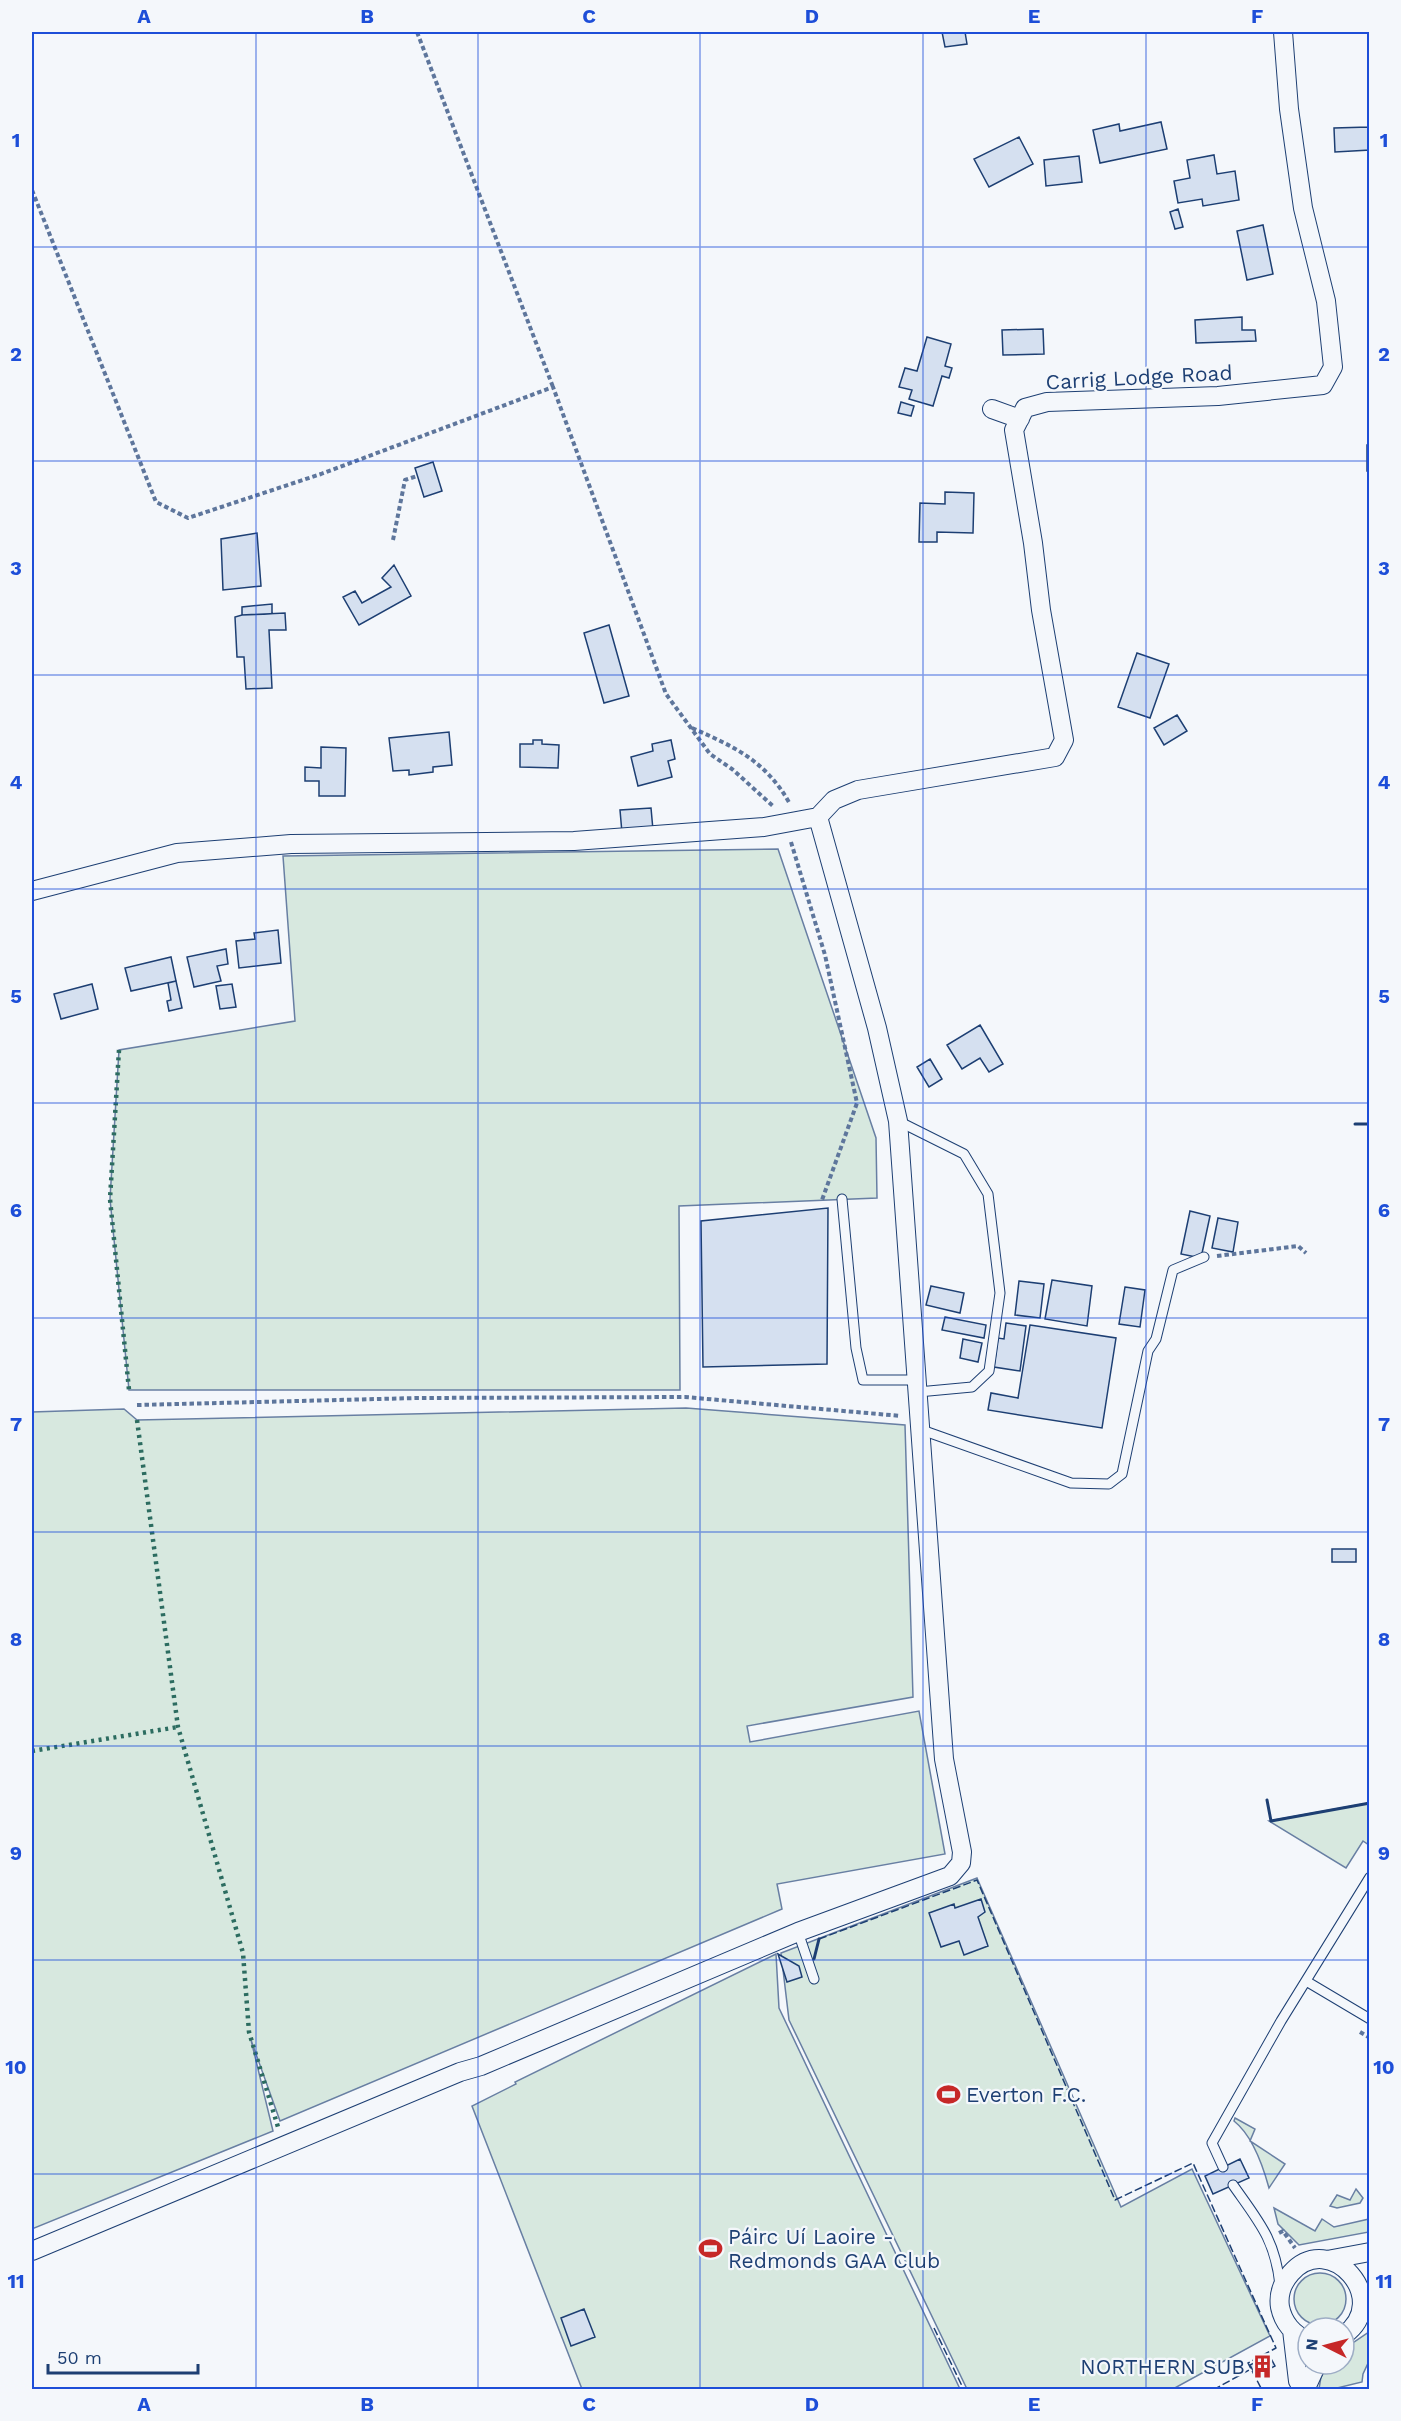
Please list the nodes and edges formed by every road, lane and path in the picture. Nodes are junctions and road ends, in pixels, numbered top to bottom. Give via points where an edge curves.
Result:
1 (417, 32) edge
2 (1282, 32) edge
3 (32, 190) edge
4 (553, 387) junction
5 (992, 409) dead end
6 (1020, 419) junction
7 (417, 476) dead end
8 (393, 540) dead end
9 (691, 727) junction
10 (776, 809) dead end
11 (809, 819) junction
12 (790, 842) dead end
13 (32, 891) edge
14 (898, 1121) junction
15 (842, 1199) dead end
16 (822, 1200) dead end
17 (1306, 1253) dead end
18 (1204, 1257) joint
19 (918, 1386) junction
20 (136, 1405) dead end
21 (919, 1423) junction
22 (1370, 1877) edge
23 (798, 1932) junction
24 (814, 1979) dead end
25 (1306, 1981) junction
26 (1370, 2019) edge
27 (1223, 2167) dead end
28 (1233, 2185) dead end
29 (32, 2252) edge
30 (1370, 2252) edge
31 (1327, 2260) junction
32 (1370, 2279) edge
33 (1281, 2290) junction
34 (1362, 2296) junction
35 (1356, 2322) edge
36 (1292, 2330) junction
37 (1296, 2332) edge
38 (1311, 2376) edge
39 (1304, 2390) edge

1 - 4 path
2 - 6 street, Carrig Lodge Road via 1303,208 1326,301 1333,367 1323,385 1218,396 1047,402 1025,408
3 - 4 path via 156,502 188,518 321,474
4 - 9 path via 666,694
5 - 6 street
6 - 11 street via 1014,430 1064,740 1055,757 858,790 834,800
7 - 8 path via 405,480
9 - 10 path via 710,754
9 - 11 path via 756,761
11 - 13 street via 764,827 574,841 300,844 177,853
11 - 14 street via 877,1028
12 - 16 path via 825,955 857,1103
14 - 19 street
14 - 19 lane via 964,1154 988,1194 1000,1293 989,1371 972,1387
15 - 19 lane via 856,1348 863,1380
17 - 18 path via 1298,1246
18 - 21 lane via 1173,1270 1156,1339 1148,1351 1122,1474 1109,1484 1071,1483
19 - 21 street
20 - 21 path via 685,1397
21 - 23 street via 944,1759 961,1863 950,1876
22 - 25 lane
23 - 24 lane
23 - 29 street
25 - 26 lane
25 - 27 lane via 1212,2143
28 - 33 lane via 1269,2236
30 - 31 street
31 - 33 street via 1304,2263 1293,2270
31 - 34 street via 1351,2272
32 - 34 street
33 - 36 street via 1283,2319
34 - 35 street
36 - 37 street
36 - 39 street via 1298,2381
38 - 39 street

